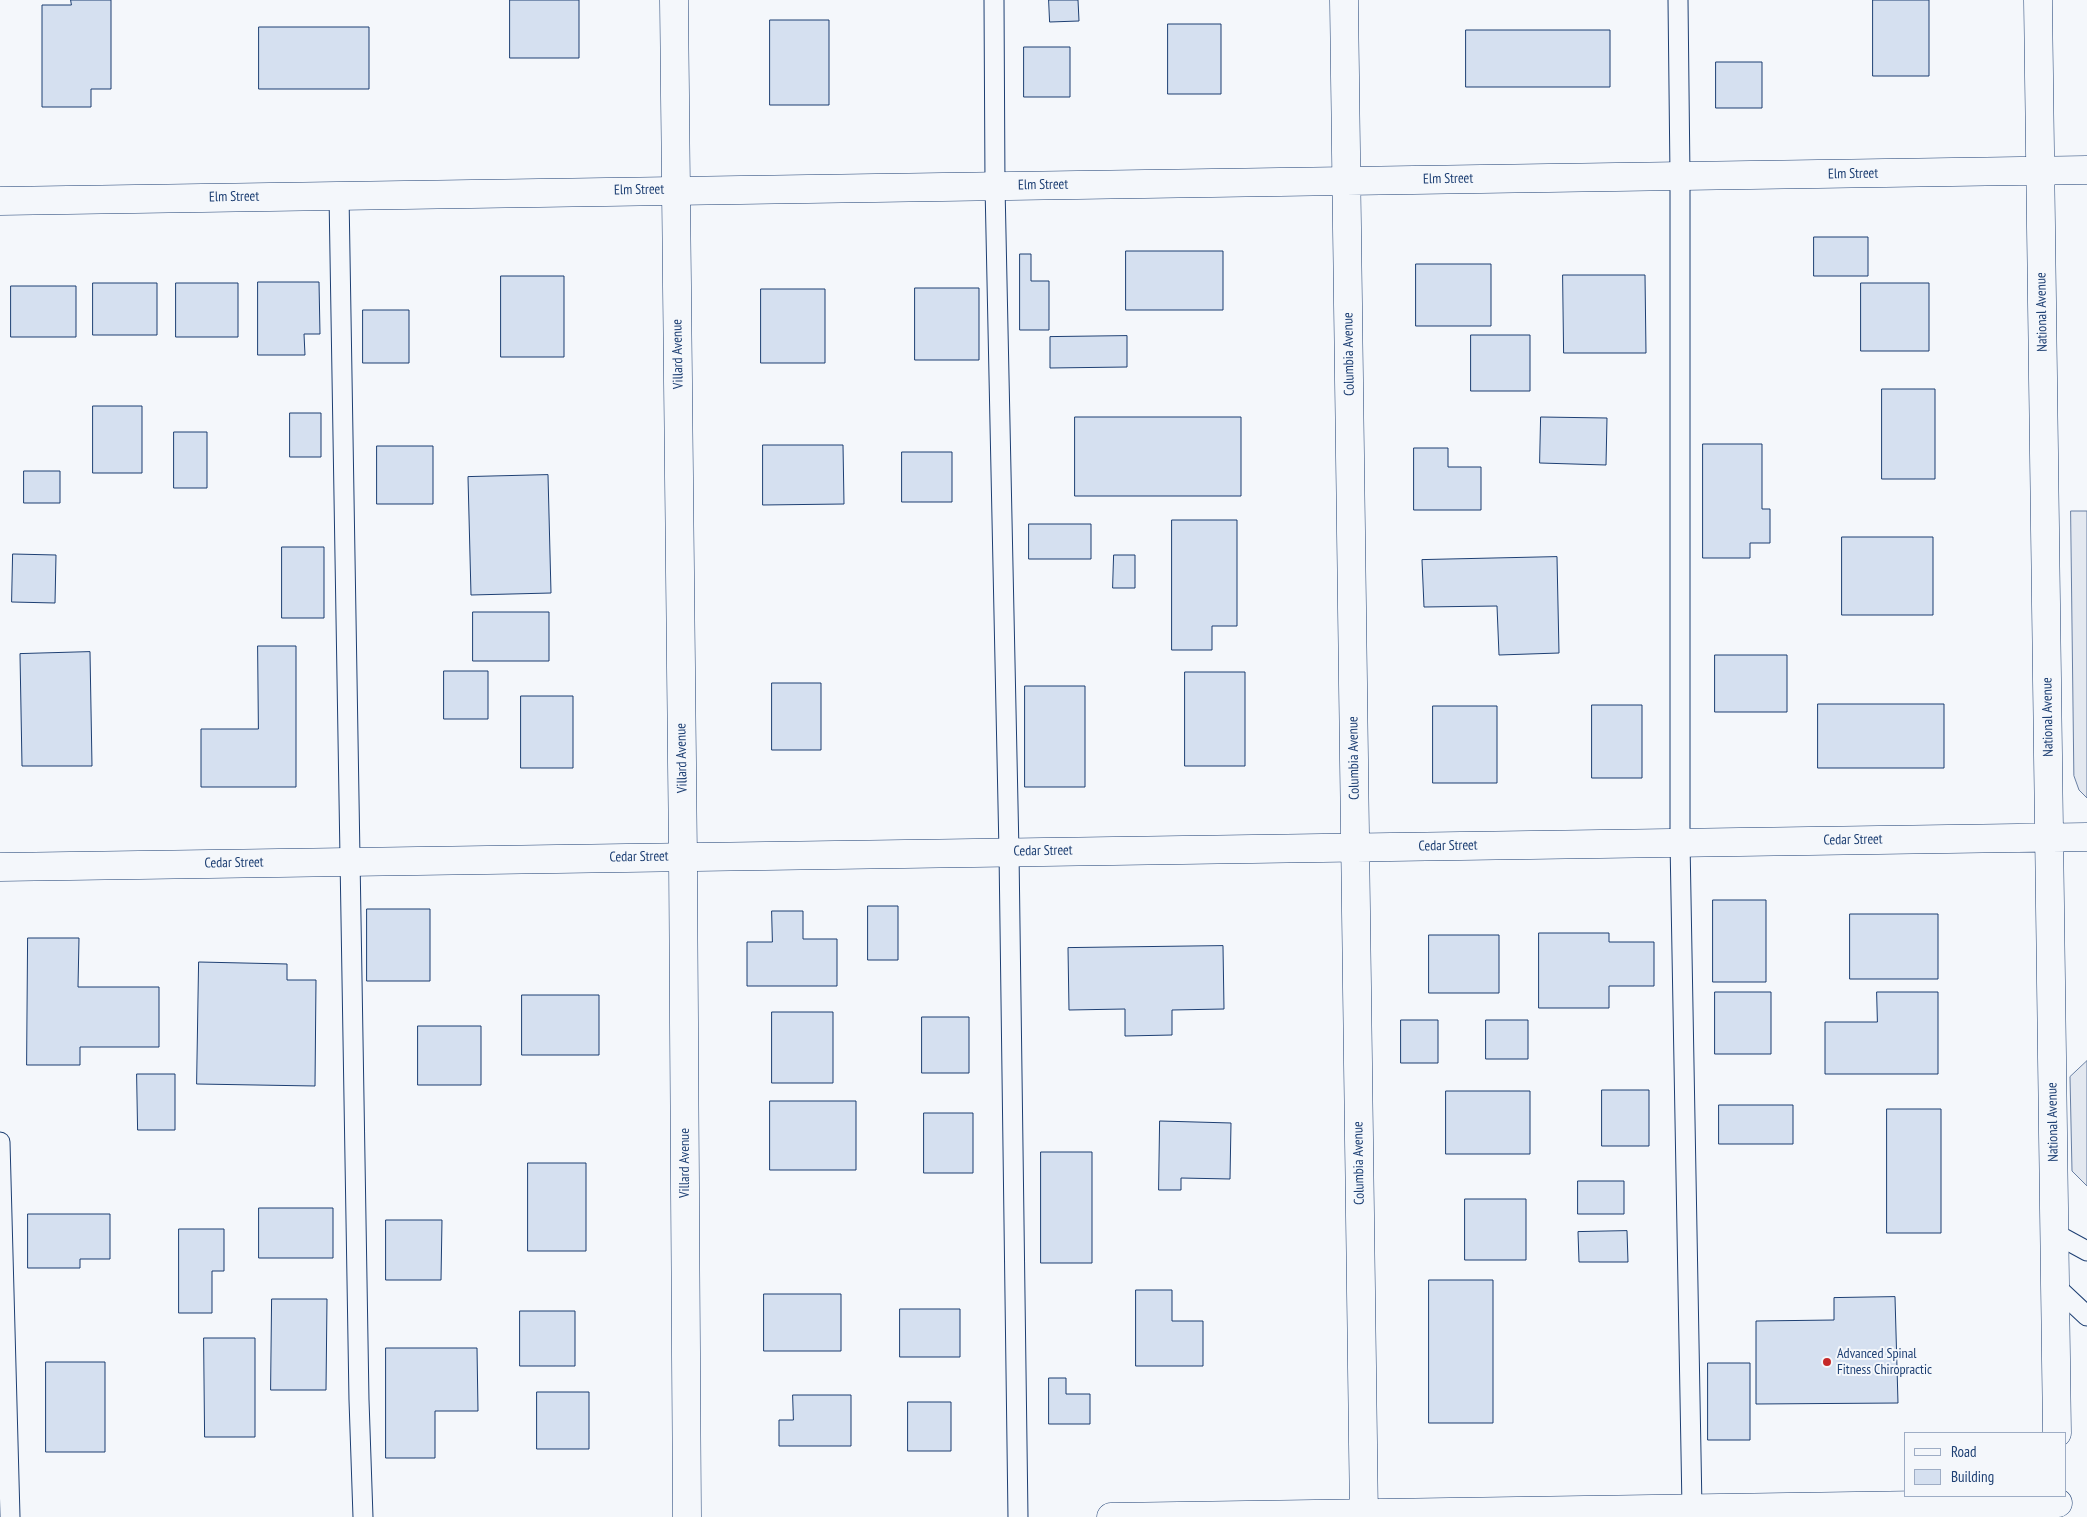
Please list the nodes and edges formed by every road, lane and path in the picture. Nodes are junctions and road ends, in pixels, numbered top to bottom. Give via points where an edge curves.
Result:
1 (674, 0) edge
2 (994, 0) edge
3 (1344, 0) edge
4 (1678, 0) edge
5 (2038, 0) edge
6 (2087, 170) edge
7 (2040, 171) junction
8 (1680, 176) junction
9 (1346, 181) junction
10 (995, 186) junction
11 (676, 190) junction
12 (339, 195) junction
13 (0, 201) edge
14 (2049, 837) junction
15 (2087, 837) edge
16 (1680, 842) junction
17 (1355, 847) junction
18 (1009, 852) junction
19 (683, 857) junction
20 (351, 861) junction
21 (0, 867) edge
22 (0, 1142) edge
23 (2054, 1233) junction
24 (2087, 1252) edge
25 (2055, 1286) junction
26 (2087, 1316) edge
27 (2057, 1432) edge
28 (2058, 1505) edge
29 (1692, 1508) junction
30 (1364, 1515) edge
31 (10, 1517) edge
32 (363, 1517) edge
33 (687, 1517) edge
34 (1018, 1517) edge
35 (1110, 1517) edge

1 - 11 street, Villard Avenue
2 - 10 lane
3 - 9 street, Columbia Avenue
4 - 8 lane
5 - 7 street, National Avenue
6 - 7 street, Elm Street
7 - 8 street, Elm Street
7 - 14 street, National Avenue
8 - 9 street, Elm Street
8 - 16 lane
9 - 10 street, Elm Street
9 - 17 street, Columbia Avenue
10 - 11 street, Elm Street
10 - 18 lane
11 - 12 street, Elm Street
11 - 19 street, Villard Avenue
12 - 13 street, Elm Street
12 - 20 lane
14 - 15 street, Cedar Street
14 - 16 street, Cedar Street
14 - 23 street, National Avenue
16 - 17 street, Cedar Street
16 - 29 lane
17 - 18 street, Cedar Street
17 - 30 street, Columbia Avenue
18 - 19 street, Cedar Street
18 - 34 lane
19 - 20 street, Cedar Street
19 - 33 street, Villard Avenue
20 - 21 street, Cedar Street
20 - 32 lane
22 - 31 lane
23 - 24 lane
23 - 25 street, National Avenue
25 - 26 lane
25 - 27 street, National Avenue
28 - 29 street
29 - 30 street
30 - 35 street

